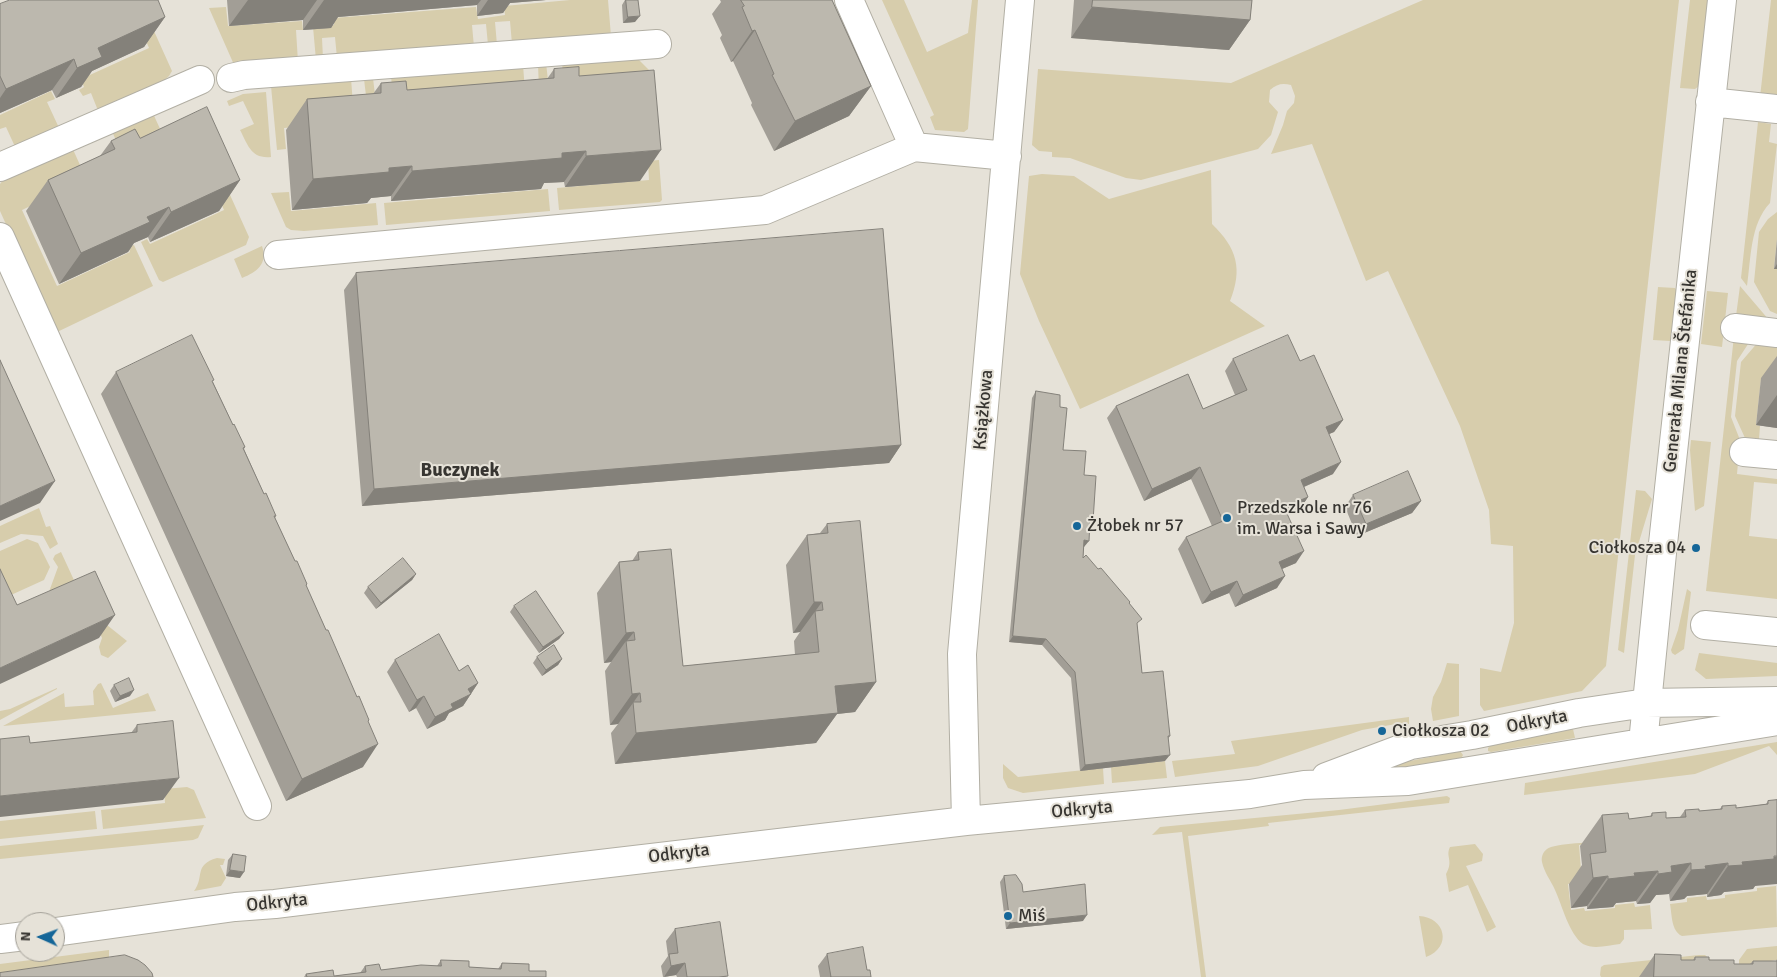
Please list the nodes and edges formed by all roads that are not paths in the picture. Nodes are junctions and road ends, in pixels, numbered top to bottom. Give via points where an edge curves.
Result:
1 (848, 0) edge
2 (1020, 0) edge
3 (1722, 0) edge
4 (657, 44) dead end
5 (231, 78) dead end
6 (200, 80) dead end
7 (1710, 102) junction
8 (1768, 108) edge
9 (914, 147) junction
10 (1007, 156) junction
11 (0, 168) edge
12 (0, 237) edge
13 (278, 255) dead end
14 (1735, 328) dead end
15 (1777, 333) edge
16 (1744, 452) dead end
17 (1777, 456) edge
18 (1705, 625) dead end
19 (1777, 632) edge
20 (1777, 701) edge
21 (1646, 703) junction
22 (1777, 721) edge
23 (1643, 742) junction
24 (1304, 785) junction
25 (257, 806) dead end
26 (966, 821) junction
27 (65, 931) edge
28 (15, 937) edge
29 (0, 939) edge

1 - 9 street
2 - 10 street, Książkowa
3 - 7 street, Generała Milana Štefánika
4 - 5 street
6 - 11 street
7 - 8 street
7 - 21 street, Generała Milana Štefánika
9 - 10 street
9 - 13 street via 765,210
10 - 26 street, Książkowa via 962,654
12 - 25 street
14 - 15 street
16 - 17 street
18 - 19 street
20 - 21 street, Odkryta
21 - 23 street, Generała Milana Štefánika
21 - 24 street, Odkryta via 1411,745
22 - 23 street, Odkryta
23 - 24 street, Odkryta via 1408,781
24 - 26 street, Odkryta via 1250,794
26 - 27 street, Odkryta via 235,907
28 - 29 street

